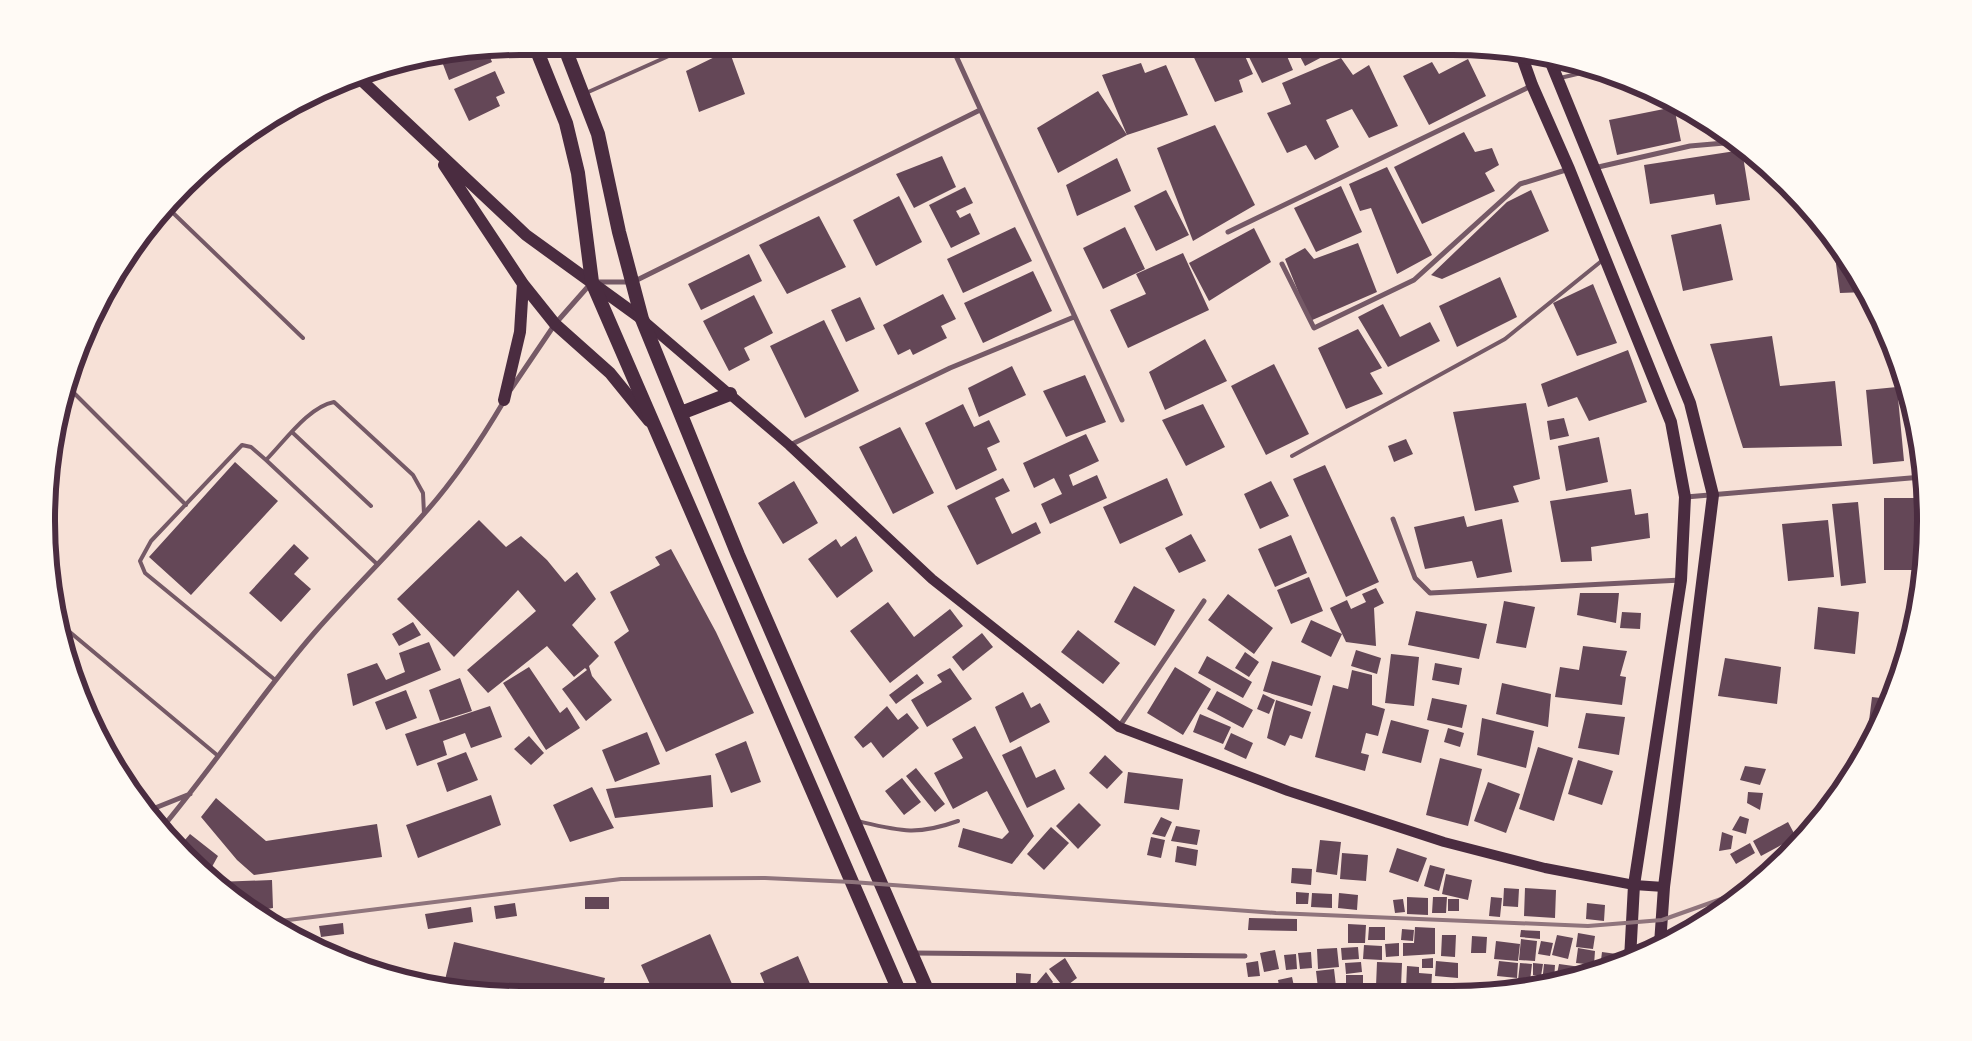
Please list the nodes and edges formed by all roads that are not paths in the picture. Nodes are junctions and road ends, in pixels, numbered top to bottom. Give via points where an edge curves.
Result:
1 (539, 55) edge
2 (568, 55) edge
3 (671, 55) edge
4 (956, 55) edge
5 (1523, 61) edge
6 (1552, 66) edge
7 (1580, 73) edge
8 (1557, 79) junction
9 (364, 82) edge
10 (1532, 86) junction
11 (584, 94) junction
12 (980, 110) junction
13 (1724, 143) edge
14 (431, 146) junction
15 (1569, 169) junction
16 (1593, 169) junction
17 (172, 212) edge
18 (1228, 232) dead end
19 (1606, 258) junction
20 (1282, 264) dead end
21 (592, 282) junction
22 (633, 282) junction
23 (523, 284) junction
24 (1074, 317) junction
25 (642, 319) junction
26 (555, 324) junction
27 (303, 338) dead end
28 (74, 392) edge
29 (730, 394) junction
30 (504, 400) junction
31 (681, 413) junction
32 (1122, 420) dead end
33 (653, 428) junction
34 (293, 433) junction
35 (790, 445) junction
36 (1292, 456) dead end
37 (266, 460) junction
38 (1915, 478) edge
39 (1713, 495) junction
40 (1685, 497) junction
41 (186, 505) junction
42 (371, 506) dead end
43 (424, 514) junction
44 (1393, 519) dead end
45 (376, 564) junction
46 (1681, 580) junction
47 (1204, 600) dead end
48 (69, 631) edge
49 (274, 680) junction
50 (1119, 728) junction
51 (217, 755) junction
52 (191, 794) junction
53 (155, 808) edge
54 (855, 820) junction
55 (958, 821) dead end
56 (167, 823) edge
57 (1634, 884) junction
58 (1664, 887) junction
59 (1661, 936) edge
60 (1630, 951) edge
61 (911, 953) junction
62 (1245, 956) dead end
63 (897, 986) edge
64 (925, 986) edge

1 - 21 highway via 566,123 578,172
2 - 11 highway
3 - 11 lane
4 - 12 street
5 - 10 main road
6 - 8 main road
7 - 8 lane
8 - 16 main road
9 - 14 main road
10 - 15 main road
10 - 18 street
11 - 22 highway via 598,134
12 - 22 street
12 - 24 street
13 - 16 street via 1690,146
14 - 21 main road via 526,235
14 - 23 main road
15 - 19 main road
15 - 20 street via 1520,184 1414,280 1314,328
16 - 39 main road via 1690,403
17 - 27 lane
19 - 36 lane via 1505,339
19 - 40 main road via 1671,422
21 - 22 street
21 - 25 main road
21 - 26 street
21 - 33 highway
22 - 25 highway
23 - 26 main road
23 - 30 main road via 520,332
24 - 32 street
24 - 35 street via 950,368
25 - 29 main road
25 - 31 highway
26 - 30 street
26 - 33 main road via 610,373
28 - 41 lane
29 - 31 highway
29 - 35 main road
30 - 43 street via 484,434
31 - 54 highway via 738,555
33 - 63 highway
34 - 37 lane
34 - 42 lane
34 - 43 lane via 323,404 334,402 413,475 422,493
35 - 50 main road via 932,579
37 - 41 lane via 251,447 242,445
37 - 45 lane
38 - 39 street
39 - 40 street
39 - 58 main road
40 - 46 main road
41 - 49 lane via 152,541 140,561 146,573
43 - 45 street
44 - 46 street via 1415,578 1430,593
45 - 49 street
46 - 57 main road
47 - 50 street
48 - 51 lane
49 - 51 street
50 - 57 main road via 1288,791 1444,842 1545,868
51 - 52 street
52 - 53 street
52 - 56 street
54 - 55 lane via 916,832
54 - 61 highway
57 - 58 main road
57 - 60 main road
58 - 59 main road
61 - 62 street
61 - 64 highway

